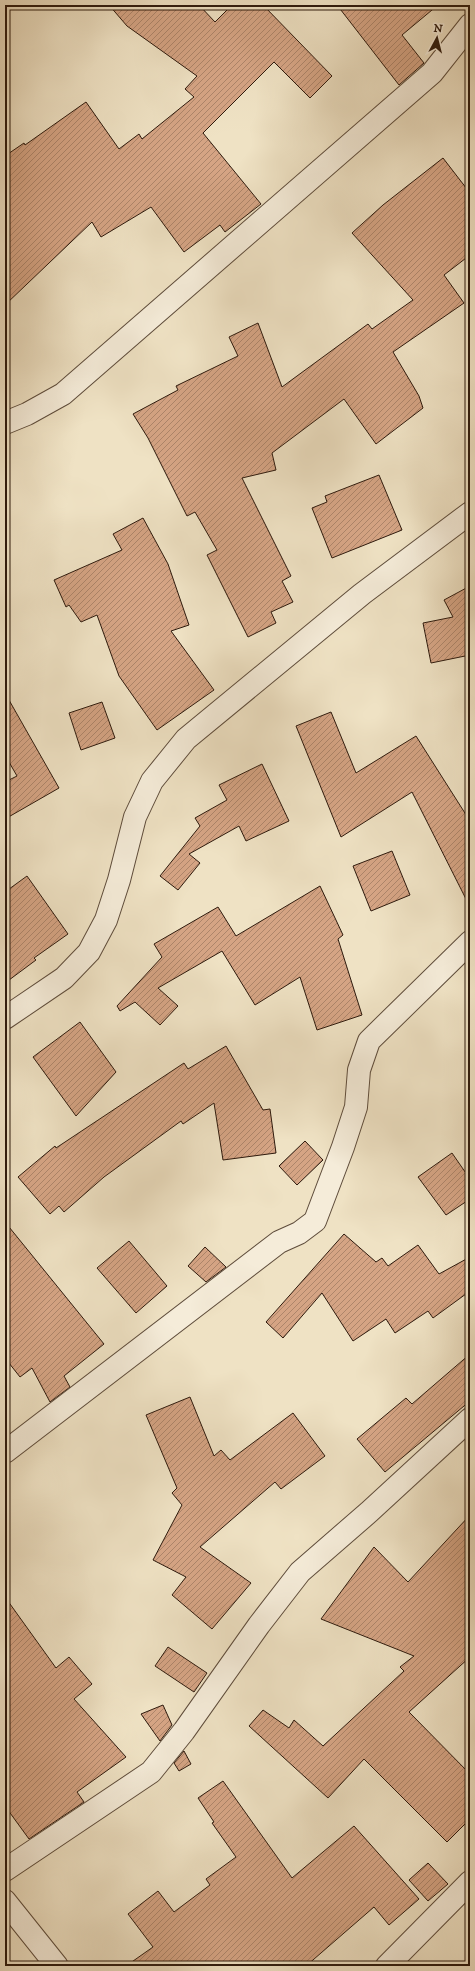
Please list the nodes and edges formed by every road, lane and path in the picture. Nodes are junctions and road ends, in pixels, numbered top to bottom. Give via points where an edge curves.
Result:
1 (469, 26) edge
2 (5, 423) edge
3 (470, 513) edge
4 (470, 942) edge
5 (5, 1018) edge
6 (470, 1419) edge
7 (5, 1452) edge
8 (5, 1870) edge
9 (470, 1882) edge
10 (5, 1901) edge
11 (57, 1966) edge
12 (387, 1966) edge

1 - 2 street via 432,73 63,394
3 - 5 street via 362,594 186,739 152,781 138,811 106,920 90,952 64,978
4 - 7 street via 369,1041 359,1070 356,1107 314,1221 299,1233 279,1242
6 - 8 street via 300,1572 151,1772
9 - 12 street
10 - 11 street

